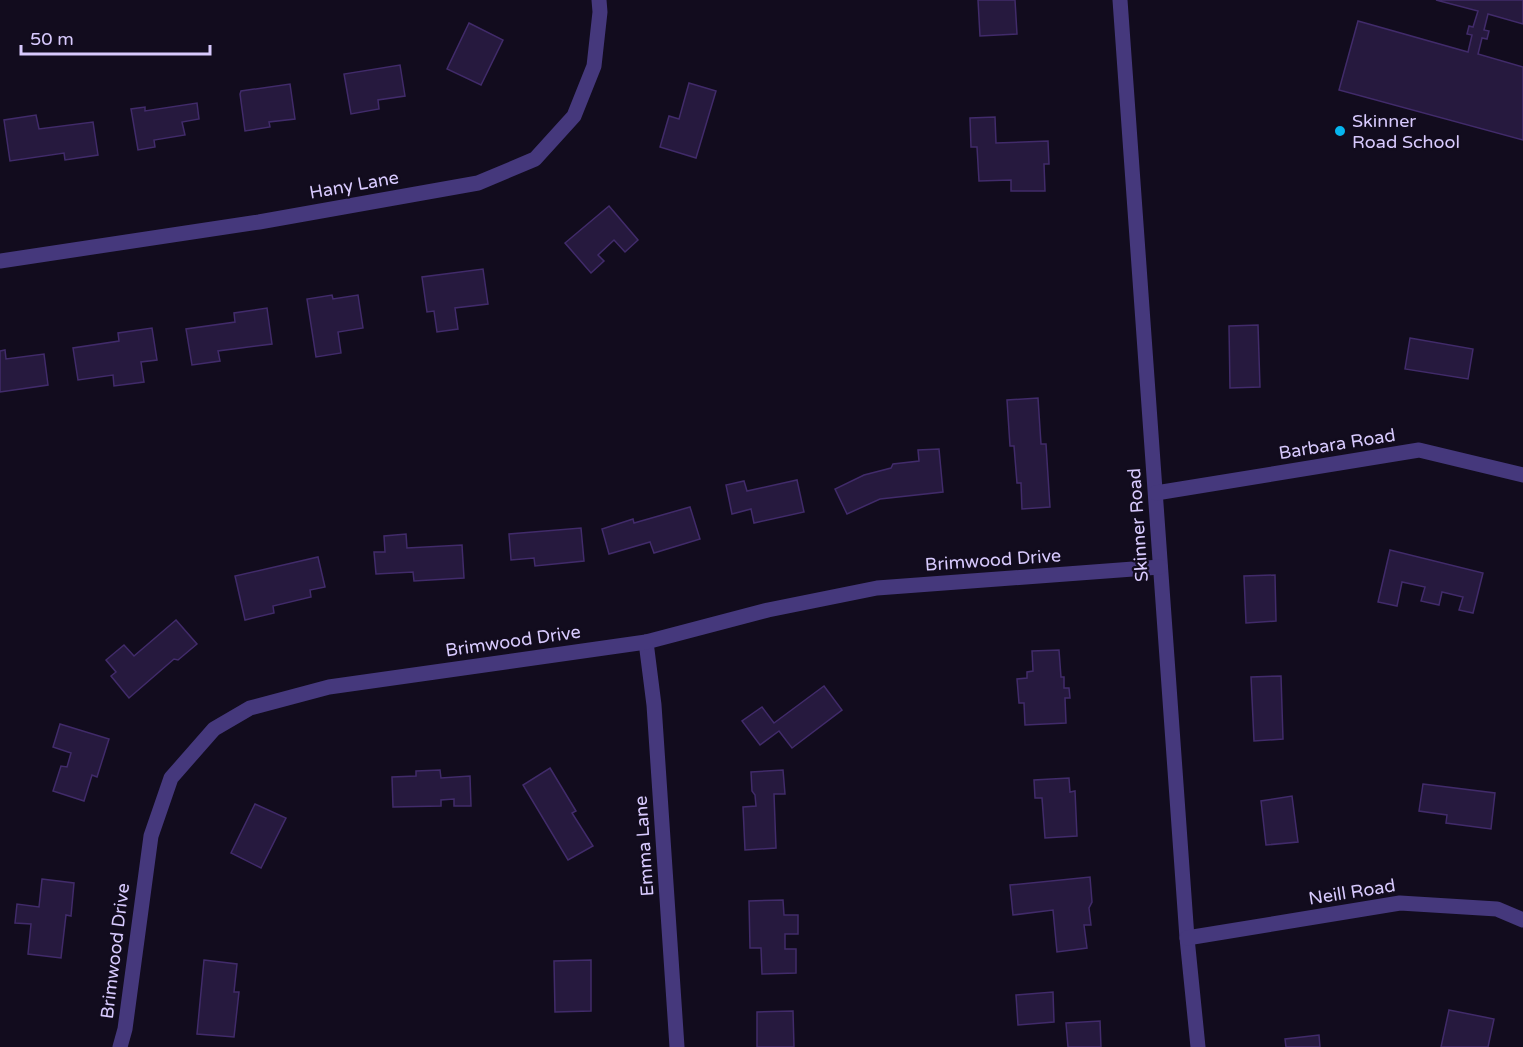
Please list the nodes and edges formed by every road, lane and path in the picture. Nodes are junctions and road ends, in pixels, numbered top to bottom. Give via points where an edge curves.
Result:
1 (599, 0) edge
2 (1120, 0) edge
3 (0, 261) edge
4 (1523, 475) edge
5 (1156, 493) junction
6 (1160, 567) junction
7 (646, 642) junction
8 (1523, 920) edge
9 (1187, 938) junction
10 (120, 1047) edge
11 (677, 1047) edge
12 (1198, 1047) edge

1 - 3 street, Hany Lane via 594,66 574,116 535,159 478,183 260,222
2 - 5 street, Skinner Road
4 - 5 street, Barbara Road via 1419,450
5 - 6 street, Skinner Road
6 - 7 street, Brimwood Drive via 876,588 768,610
6 - 9 street, Skinner Road
7 - 10 street, Brimwood Drive via 329,687 250,708 214,729 171,778 151,836
7 - 11 street, Emma Lane via 654,705
8 - 9 street, Neill Road via 1497,909 1400,903
9 - 12 street, Skinner Road

